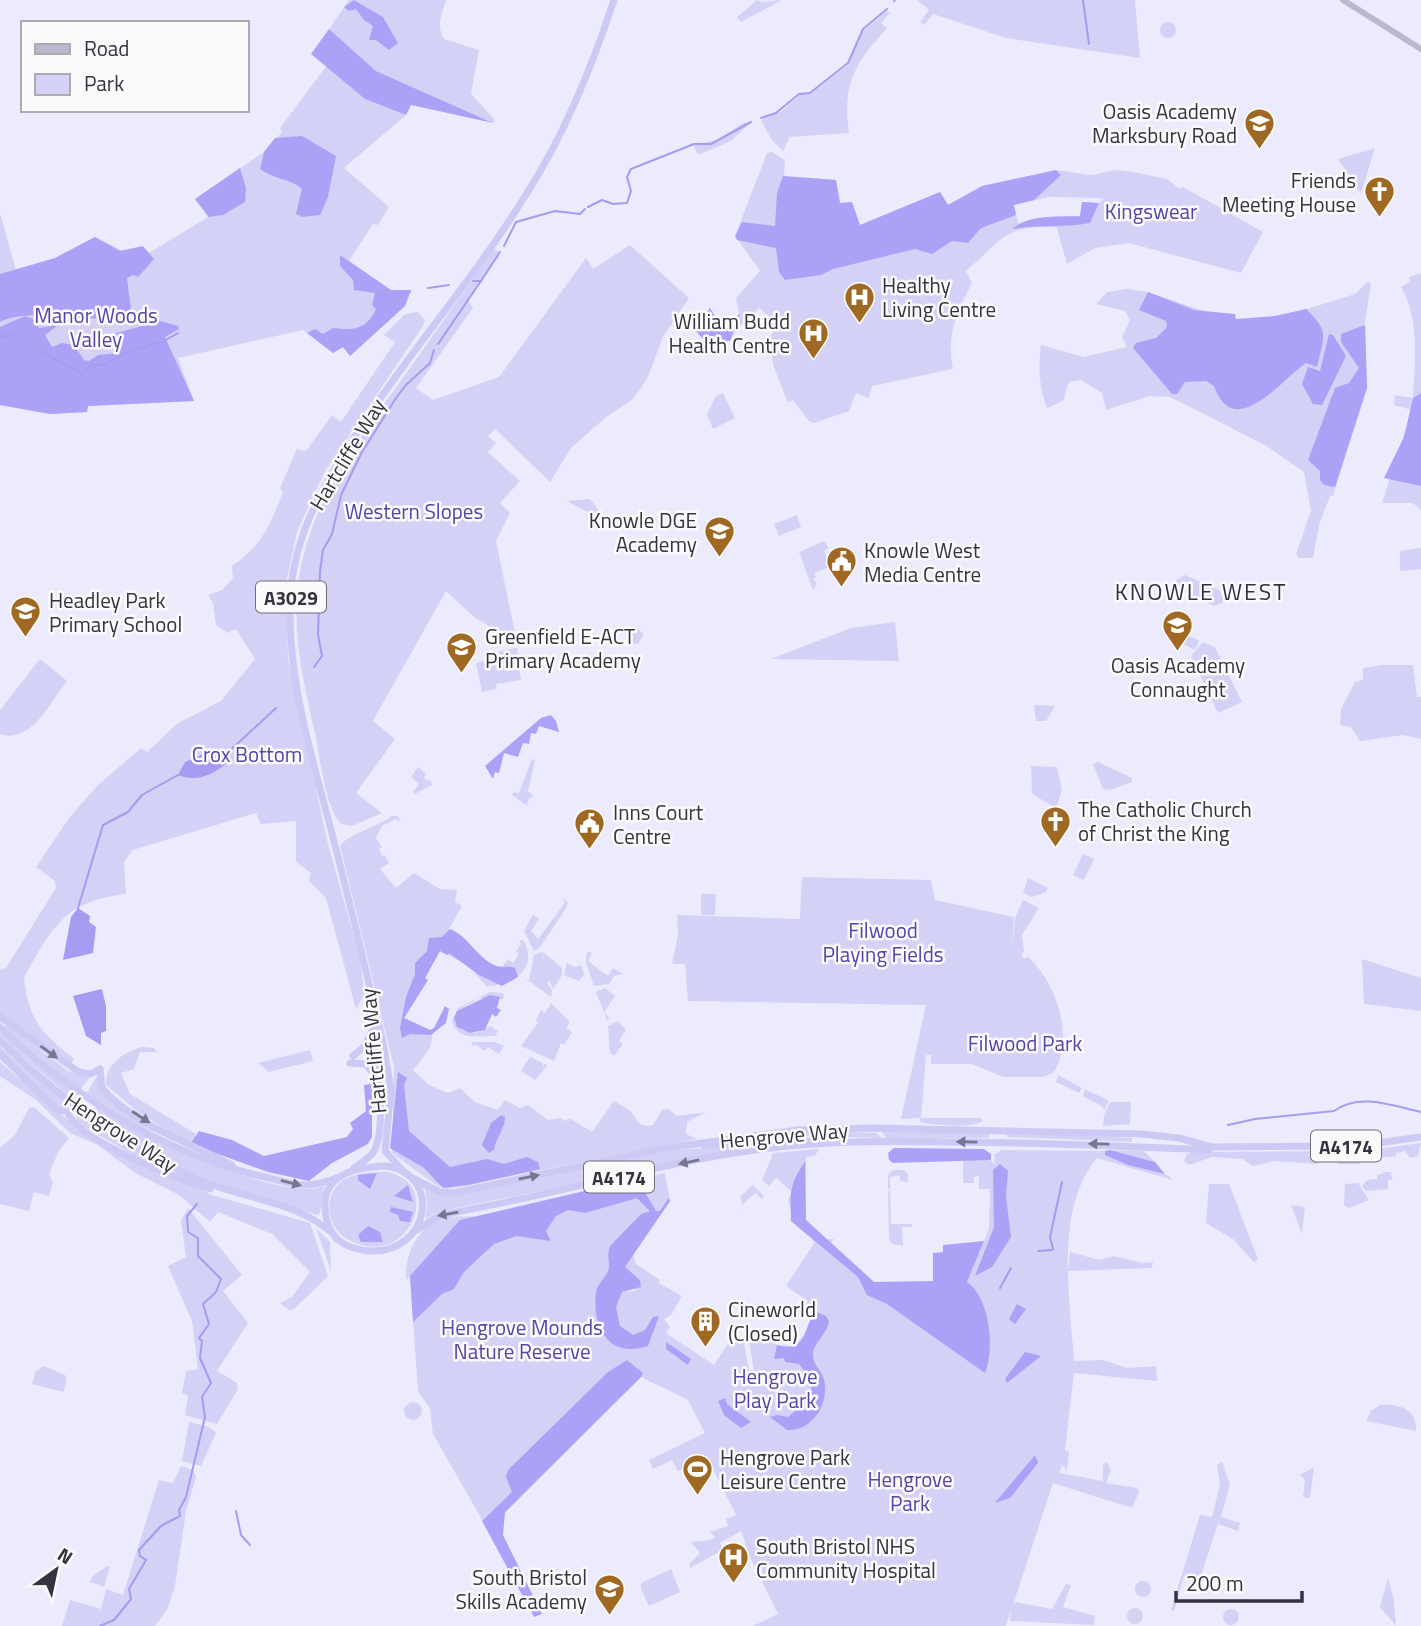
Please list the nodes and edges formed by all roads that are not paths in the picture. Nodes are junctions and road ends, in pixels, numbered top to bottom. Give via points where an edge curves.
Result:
1 (614, 0) edge
2 (1343, 0) edge
3 (1421, 49) edge
4 (364, 963) junction
5 (0, 1017) edge
6 (0, 1027) edge
7 (372, 1030) junction
8 (0, 1041) edge
9 (0, 1054) edge
10 (378, 1080) junction
11 (872, 1128) junction
12 (1135, 1134) junction
13 (755, 1135) junction
14 (1165, 1136) junction
15 (1421, 1137) edge
16 (993, 1138) dead end
17 (884, 1141) junction
18 (815, 1143) junction
19 (696, 1144) junction
20 (1035, 1144) junction
21 (1186, 1146) dead end
22 (1158, 1147) junction
23 (1212, 1147) junction
24 (764, 1149) junction
25 (351, 1170) junction
26 (243, 1171) junction
27 (404, 1172) junction
28 (339, 1177) junction
29 (412, 1178) junction
30 (282, 1207) junction
31 (417, 1230) junction
32 (332, 1233) junction

1 - 4 highway, Hartcliffe Way / A3029 via 563,127 528,192 343,454 303,533 291,588 290,627 308,738
2 - 3 main road
4 - 7 highway, Hartcliffe Way
4 - 27 highway, Hartcliffe Way via 391,1090 385,1151
5 -> 26 highway via 79,1072 91,1074 100,1069 102,1088 115,1100 160,1129
6 - 26 highway, Hengrove Way / A4174 via 92,1102 156,1139
7 - 10 highway, Hartcliffe Way
7 - 10 highway via 351,1059 369,1067
8 - 30 highway, Hengrove Way / A4174 via 65,1096 169,1166
9 - 30 highway via 57,1110 67,1111 75,1124 107,1144 183,1180
10 - 25 highway, Hartcliffe Way via 376,1146
11 - 12 highway, Hengrove Way / A4174
11 - 13 highway, Hengrove Way / A4174
11 - 17 highway
12 - 14 highway, Hengrove Way / A4174
12 - 22 highway
13 - 18 highway via 761,1140
13 - 19 highway, Hengrove Way / A4174
14 - 21 highway
14 - 23 highway, A4174
15 - 23 highway, A4174 via 1356,1146
16 - 20 highway via 1026,1139
17 - 18 highway, Hengrove Way / A4174
20 -> 17 highway, Hengrove Way / A4174
18 - 24 highway, Hengrove Way / A4174
19 - 24 highway via 756,1143
29 -> 19 highway, Hengrove Way / A4174 via 440,1192 453,1193
22 -> 20 highway, Hengrove Way / A4174
22 - 23 highway, A4174
24 -> 31 highway, Hengrove Way / A4174 via 440,1215
25 - 27 highway, A4174 via 387,1166
25 - 28 highway, A4174
26 -> 28 highway, Hengrove Way / A4174 via 308,1187
27 - 29 highway, A4174
28 - 32 highway via 325,1198
29 - 31 highway via 422,1204
30 - 32 highway, Hengrove Way / A4174 via 310,1215
31 - 32 highway, A4174 via 400,1246 378,1251 353,1248

